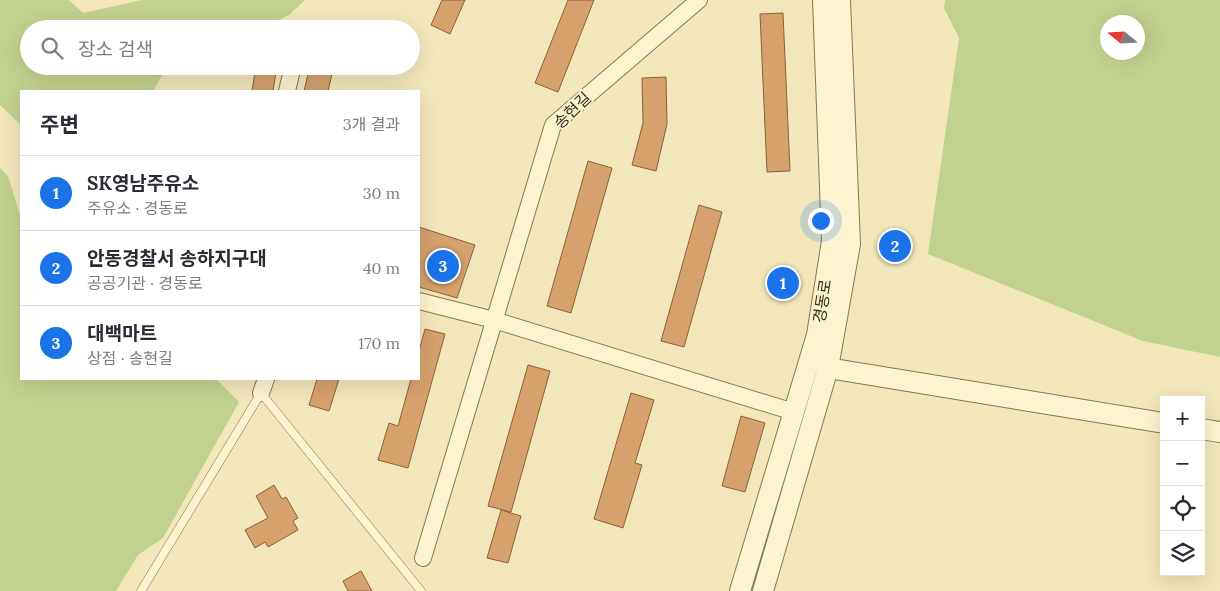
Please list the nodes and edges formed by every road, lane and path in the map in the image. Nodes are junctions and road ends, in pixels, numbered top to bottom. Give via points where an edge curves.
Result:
1 (699, 0) edge
2 (823, 0) edge
3 (840, 0) edge
4 (291, 75) edge
5 (288, 90) edge
6 (420, 301) edge
7 (494, 320) junction
8 (828, 368) junction
9 (263, 386) edge
10 (794, 412) junction
11 (1160, 422) edge
12 (1205, 430) edge
13 (1220, 432) edge
14 (423, 558) dead end
15 (141, 591) edge
16 (421, 591) edge
17 (740, 591) edge
18 (763, 591) edge

1 - 7 street, 송현길 via 553,125
2 - 10 street, 경동로 via 832,241 817,335
3 - 8 street, 경동로 via 850,244
4 - 5 street
6 - 7 street
7 - 10 street
7 - 14 street, 송현길
8 - 11 street
8 - 18 street, 경동로
9 - 15 lane
9 - 16 lane
10 - 17 street, 경동로
12 - 13 street

